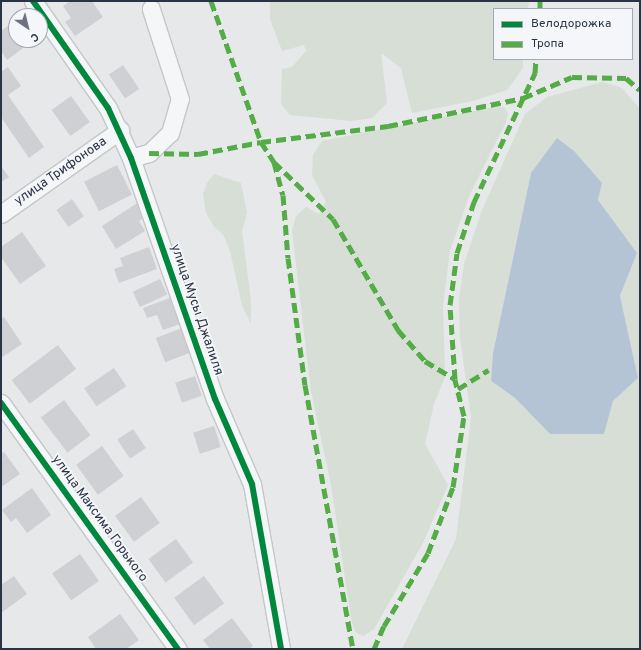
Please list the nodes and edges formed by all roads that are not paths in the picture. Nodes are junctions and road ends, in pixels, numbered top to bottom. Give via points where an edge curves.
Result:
1 (33, 1) edge
2 (151, 9) dead end
3 (120, 130) junction
4 (131, 158) junction
5 (1, 214) edge
6 (1, 402) edge
7 (178, 649) edge
8 (281, 649) edge

1 - 3 street, улица Мусы Джалиля
2 - 4 street via 180,99 170,133 149,153
3 - 4 street, улица Мусы Джалиля
3 - 5 street, улица Трифонова
4 - 8 street, улица Мусы Джалиля via 215,399 252,484
6 - 7 street, улица Максима Горького

